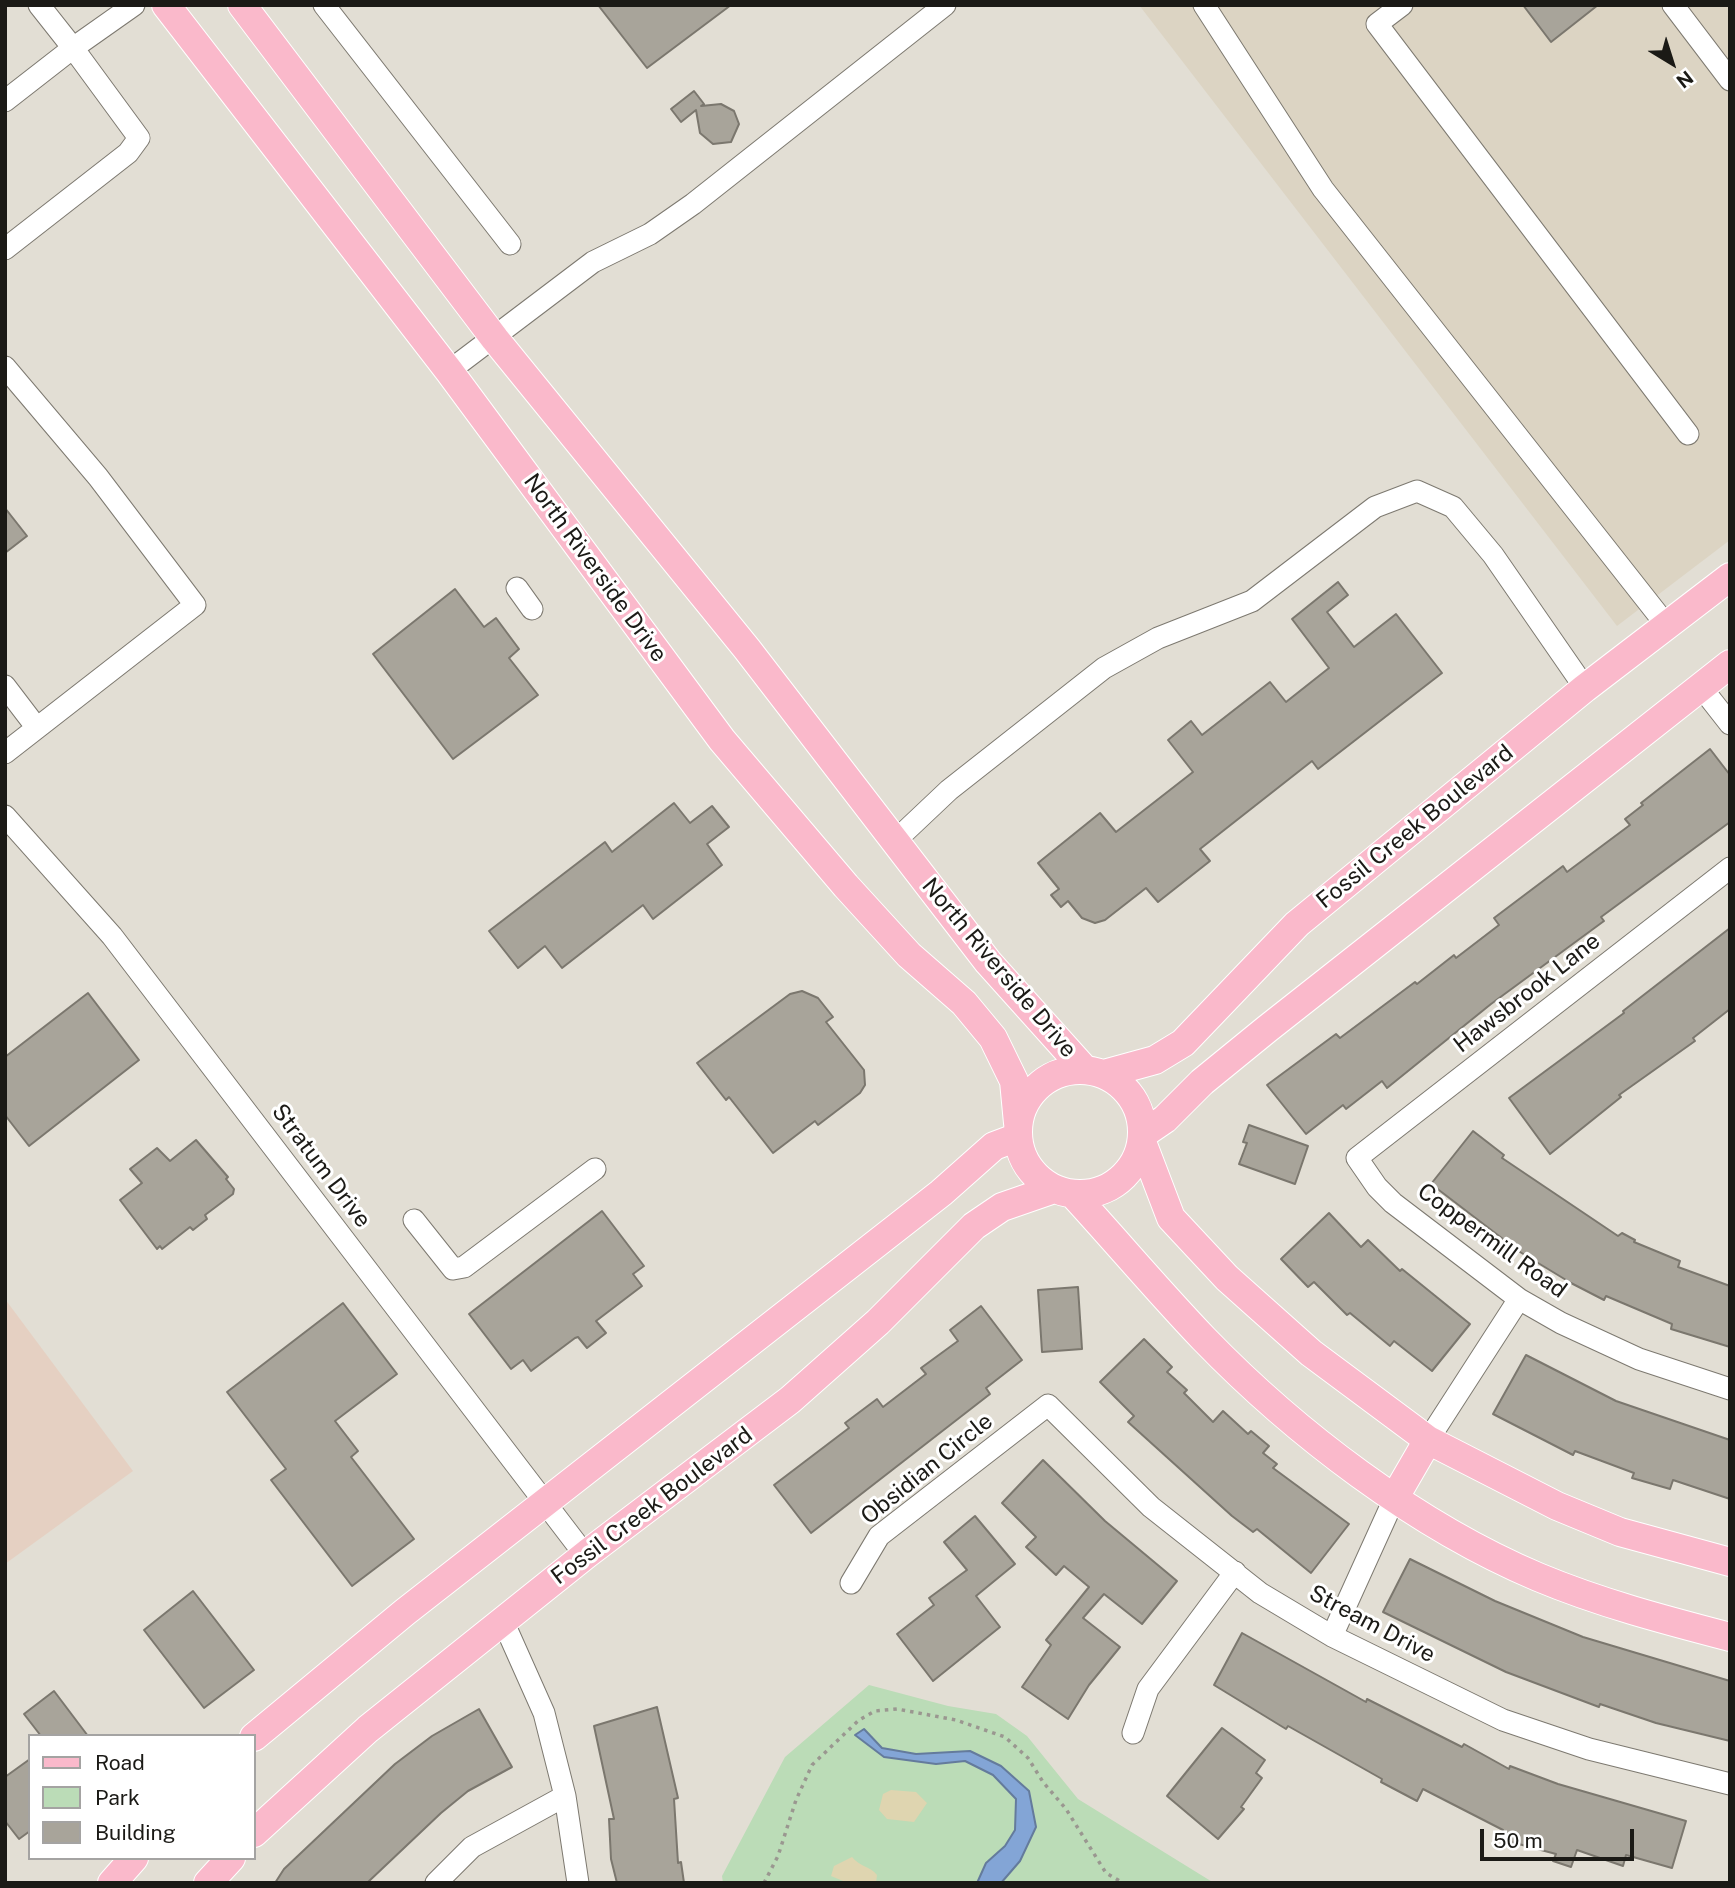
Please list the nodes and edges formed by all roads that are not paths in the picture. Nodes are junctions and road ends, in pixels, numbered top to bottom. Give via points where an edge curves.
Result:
1 (39, 5) edge
2 (134, 5) edge
3 (166, 5) edge
4 (242, 5) edge
5 (324, 5) edge
6 (945, 5) edge
7 (1204, 5) edge
8 (1402, 5) edge
9 (1673, 5) edge
10 (73, 48) junction
11 (1730, 80) edge
12 (5, 101) edge
13 (510, 244) dead end
14 (5, 249) edge
15 (495, 339) junction
16 (5, 367) edge
17 (449, 371) junction
18 (1688, 434) dead end
19 (1730, 577) edge
20 (517, 588) dead end
21 (532, 609) dead end
22 (1667, 626) junction
23 (1730, 664) edge
24 (5, 686) edge
25 (1701, 687) junction
26 (1585, 688) junction
27 (1730, 724) edge
28 (37, 728) junction
29 (5, 753) edge
30 (5, 816) edge
31 (895, 841) junction
32 (1730, 868) edge
33 (1095, 1072) junction
34 (1018, 1130) junction
35 (1142, 1138) junction
36 (1357, 1158) joint
37 (595, 1169) dead end
38 (1063, 1191) junction
39 (414, 1220) dead end
40 (1519, 1299) junction
41 (1730, 1389) edge
42 (1048, 1405) joint
43 (1428, 1440) junction
44 (1395, 1497) junction
45 (545, 1504) junction
46 (585, 1555) junction
47 (1730, 1562) edge
48 (1235, 1572) junction
49 (851, 1583) dead end
50 (503, 1621) junction
51 (1332, 1636) junction
52 (1730, 1637) edge
53 (1133, 1733) dead end
54 (256, 1735) edge
55 (1730, 1784) edge
56 (565, 1796) junction
57 (256, 1831) edge
58 (132, 1860) edge
59 (228, 1860) edge
60 (113, 1883) edge
61 (208, 1883) edge
62 (436, 1883) edge
63 (578, 1883) edge

1 - 10 street
2 - 10 street
3 - 17 main road, North Riverside Drive
4 - 15 main road, North Riverside Drive
5 - 13 street
6 - 15 street via 693,204 650,234 593,262
7 - 22 street via 1324,189
8 - 18 street via 1377,24
9 - 11 street
10 - 12 street
10 - 14 street via 139,138 128,153
15 - 17 street
15 - 31 main road, North Riverside Drive via 747,649
16 - 28 street via 97,477 194,605
17 - 34 main road, North Riverside Drive via 722,740 846,886 993,1038 1014,1081
19 - 22 main road, Fossil Creek Boulevard
20 - 21 street
22 - 26 main road, Fossil Creek Boulevard
23 - 25 main road
24 - 28 street
25 - 27 street
25 - 35 main road via 1267,1029
26 - 31 street via 1493,555 1453,507 1417,491 1375,507 1252,601 1158,638 1104,668 949,790
26 - 33 main road, Fossil Creek Boulevard via 1297,924 1183,1043 1155,1060
28 - 29 street
30 - 45 street, Stratum Drive via 113,936
31 - 33 main road, North Riverside Drive via 988,962
32 - 36 street, Hawsbrook Lane
33 - 34 main road via 1066,1071 1034,1089
33 - 35 main road via 1128,1092 1136,1105
34 - 38 main road via 1029,1168
34 - 45 main road
35 - 38 main road via 1136,1160 1109,1187 1092,1193
35 - 43 main road via 1171,1218 1227,1278 1311,1353
36 - 40 street, Coppermill Road via 1394,1203
37 - 39 street via 464,1268 453,1269
38 - 44 main road via 1205,1339 1292,1421
38 - 46 main road, Fossil Creek Boulevard via 1002,1207 974,1226 878,1322 790,1400
40 - 41 street, Coppermill Road via 1639,1359
40 - 43 street
42 - 48 street, Stream Drive via 1151,1507
42 - 49 street, Obsidian Circle via 879,1536
43 - 44 main road
43 - 47 main road via 1557,1506 1620,1532
44 - 51 street
44 - 52 main road via 1537,1576 1638,1613
45 - 46 street, Stratum Drive
45 - 54 main road
46 - 50 main road, Fossil Creek Boulevard
48 - 51 street, Stream Drive via 1260,1593
48 - 53 street via 1148,1689
50 - 56 street via 544,1713
50 - 57 main road, Fossil Creek Boulevard via 368,1729
51 - 55 street, Stream Drive via 1503,1720 1589,1749
56 - 62 street via 472,1847
56 - 63 street
58 - 60 main road
59 - 61 main road

